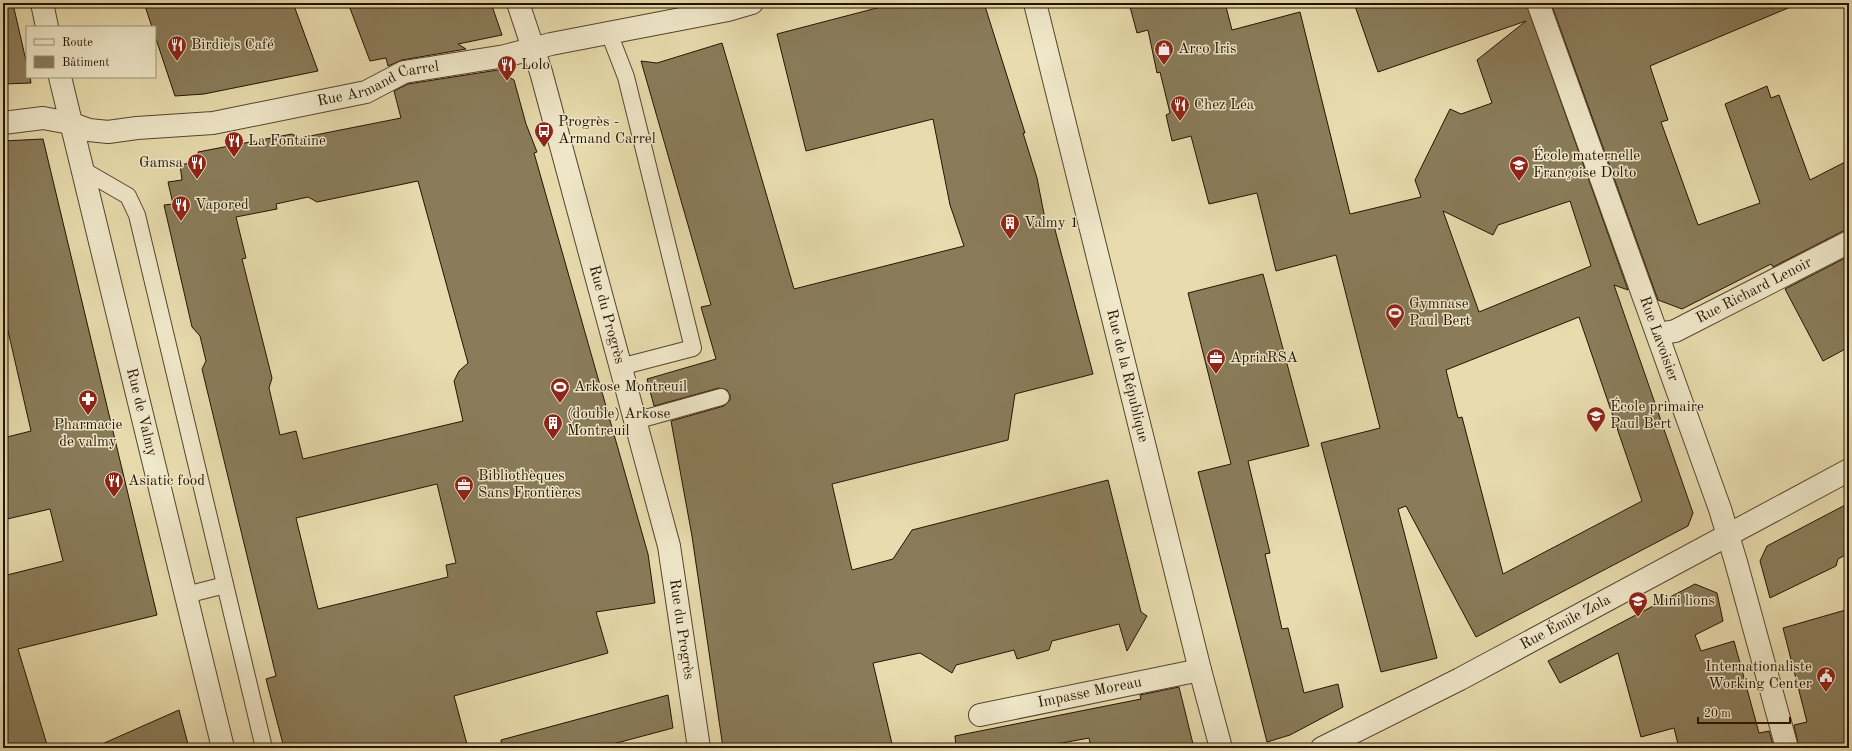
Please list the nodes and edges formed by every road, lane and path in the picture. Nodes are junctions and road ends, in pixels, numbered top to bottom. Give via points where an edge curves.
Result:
1 (42, 3) edge
2 (518, 3) edge
3 (752, 3) edge
4 (1035, 3) edge
5 (1538, 3) edge
6 (48, 26) edge
7 (609, 33) junction
8 (532, 49) junction
9 (60, 78) edge
10 (3, 123) edge
11 (70, 123) junction
12 (83, 170) junction
13 (1849, 242) edge
14 (1658, 334) junction
15 (620, 367) junction
16 (721, 397) dead end
17 (635, 421) junction
18 (1849, 470) edge
19 (1728, 534) junction
20 (225, 585) junction
21 (186, 595) junction
22 (1200, 670) junction
23 (980, 715) dead end
24 (223, 748) edge
25 (264, 748) edge
26 (699, 748) edge
27 (1221, 748) edge
28 (1322, 748) edge
29 (1787, 748) edge

1 - 6 street
2 - 8 street, Rue du Progrès
3 - 7 street, Rue Armand Carrel
4 - 22 street, Rue de la République
5 - 14 street, Rue Lavoisier via 1576,114
7 - 8 street, Rue Armand Carrel
7 - 15 lane via 626,78 693,348
8 - 11 street, Rue Armand Carrel via 505,56 404,72 366,92 213,123 108,132 89,130
8 - 15 street, Rue du Progrès via 541,72
9 - 11 street, Rue de Valmy
10 - 11 street, Rue Armand Carrel via 43,118
11 - 12 street, Rue de Valmy
12 - 20 lane via 128,196 137,215
12 - 21 street, Rue de Valmy
13 - 14 street, Rue Richard Lenoir via 1675,331
14 - 19 street, Rue Lavoisier
15 - 17 street, Rue du Progrès
16 - 17 lane
17 - 26 street, Rue du Progrès via 669,546
18 - 19 street, Rue Émile Zola
19 - 28 street, Rue Émile Zola via 1460,679
19 - 29 street, Rue Lavoisier
20 - 21 lane
20 - 25 lane
21 - 24 street, Rue de Valmy
22 - 23 street, Impasse Moreau
22 - 27 street, Rue de la République

